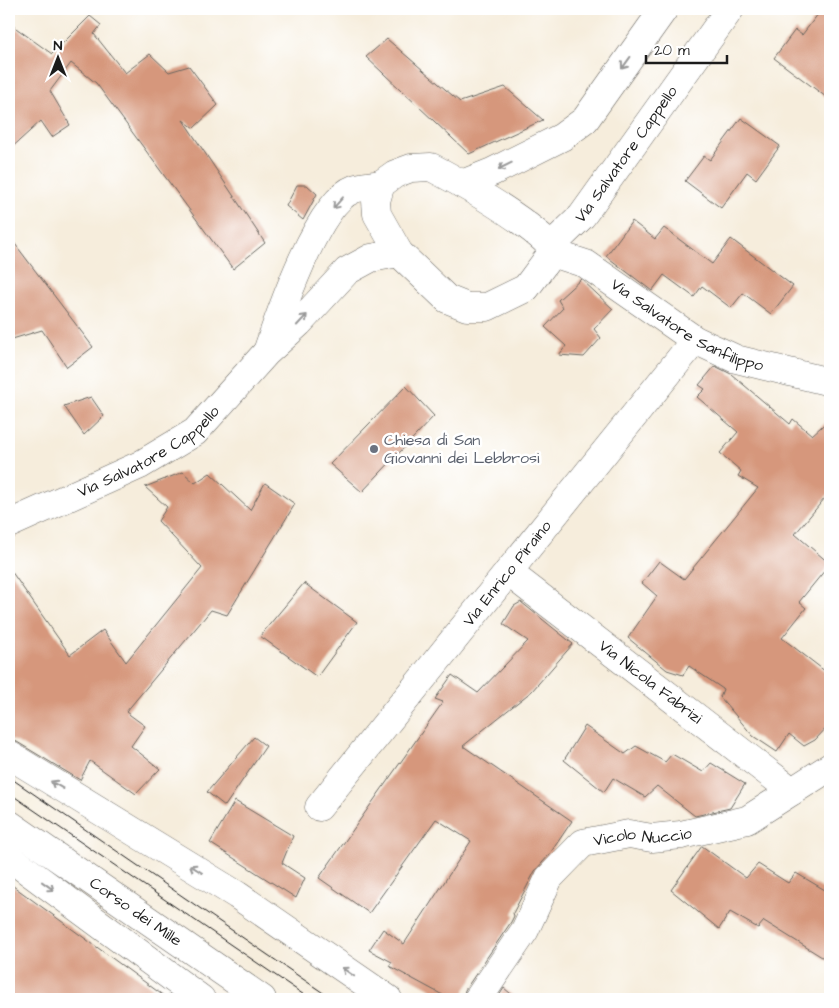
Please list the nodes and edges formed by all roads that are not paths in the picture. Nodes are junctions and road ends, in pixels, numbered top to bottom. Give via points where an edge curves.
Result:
1 (664, 9) edge
2 (730, 9) edge
3 (381, 184) junction
4 (462, 184) junction
5 (551, 250) junction
6 (399, 254) junction
7 (695, 340) junction
8 (266, 353) junction
9 (830, 382) edge
10 (9, 524) edge
11 (508, 572) junction
12 (9, 755) edge
13 (830, 767) edge
14 (792, 791) junction
15 (319, 807) dead end
16 (9, 824) edge
17 (9, 857) edge
18 (201, 999) edge
19 (262, 999) edge
20 (388, 999) edge
21 (478, 999) edge

1 -> 4 street via 585,120 562,137
2 - 5 street, Via Salvatore Cappello via 582,216
3 - 4 street, Via Salvatore Sanfilippo via 411,168 431,167
3 - 6 street, Via Salvatore Cappello via 376,214
3 -> 8 street, Via Salvatore Cappello via 353,189 339,201 323,223 303,255
4 - 5 street, Via Salvatore Sanfilippo via 516,219
5 - 6 street, Via Salvatore Cappello via 526,288 487,307 467,307 446,299
5 - 7 street, Via Salvatore Sanfilippo via 586,264
8 -> 6 street, Via Salvatore Cappello via 348,271 371,258
7 - 9 street, Via Salvatore Sanfilippo via 736,359
7 - 11 street, Via Enrico Piraino
8 - 10 street, Via Salvatore Cappello via 195,432 140,465
11 - 14 street, Via Nicola Fabrizi
11 - 15 street, Via Enrico Piraino
20 -> 12 street via 237,895
13 - 14 street, Vicolo Nuccio
14 - 21 street, Vicolo Nuccio via 747,820 680,835 652,838 629,834 583,843 549,878 525,930
16 - 19 street, Corso dei Mille
17 -> 18 street

